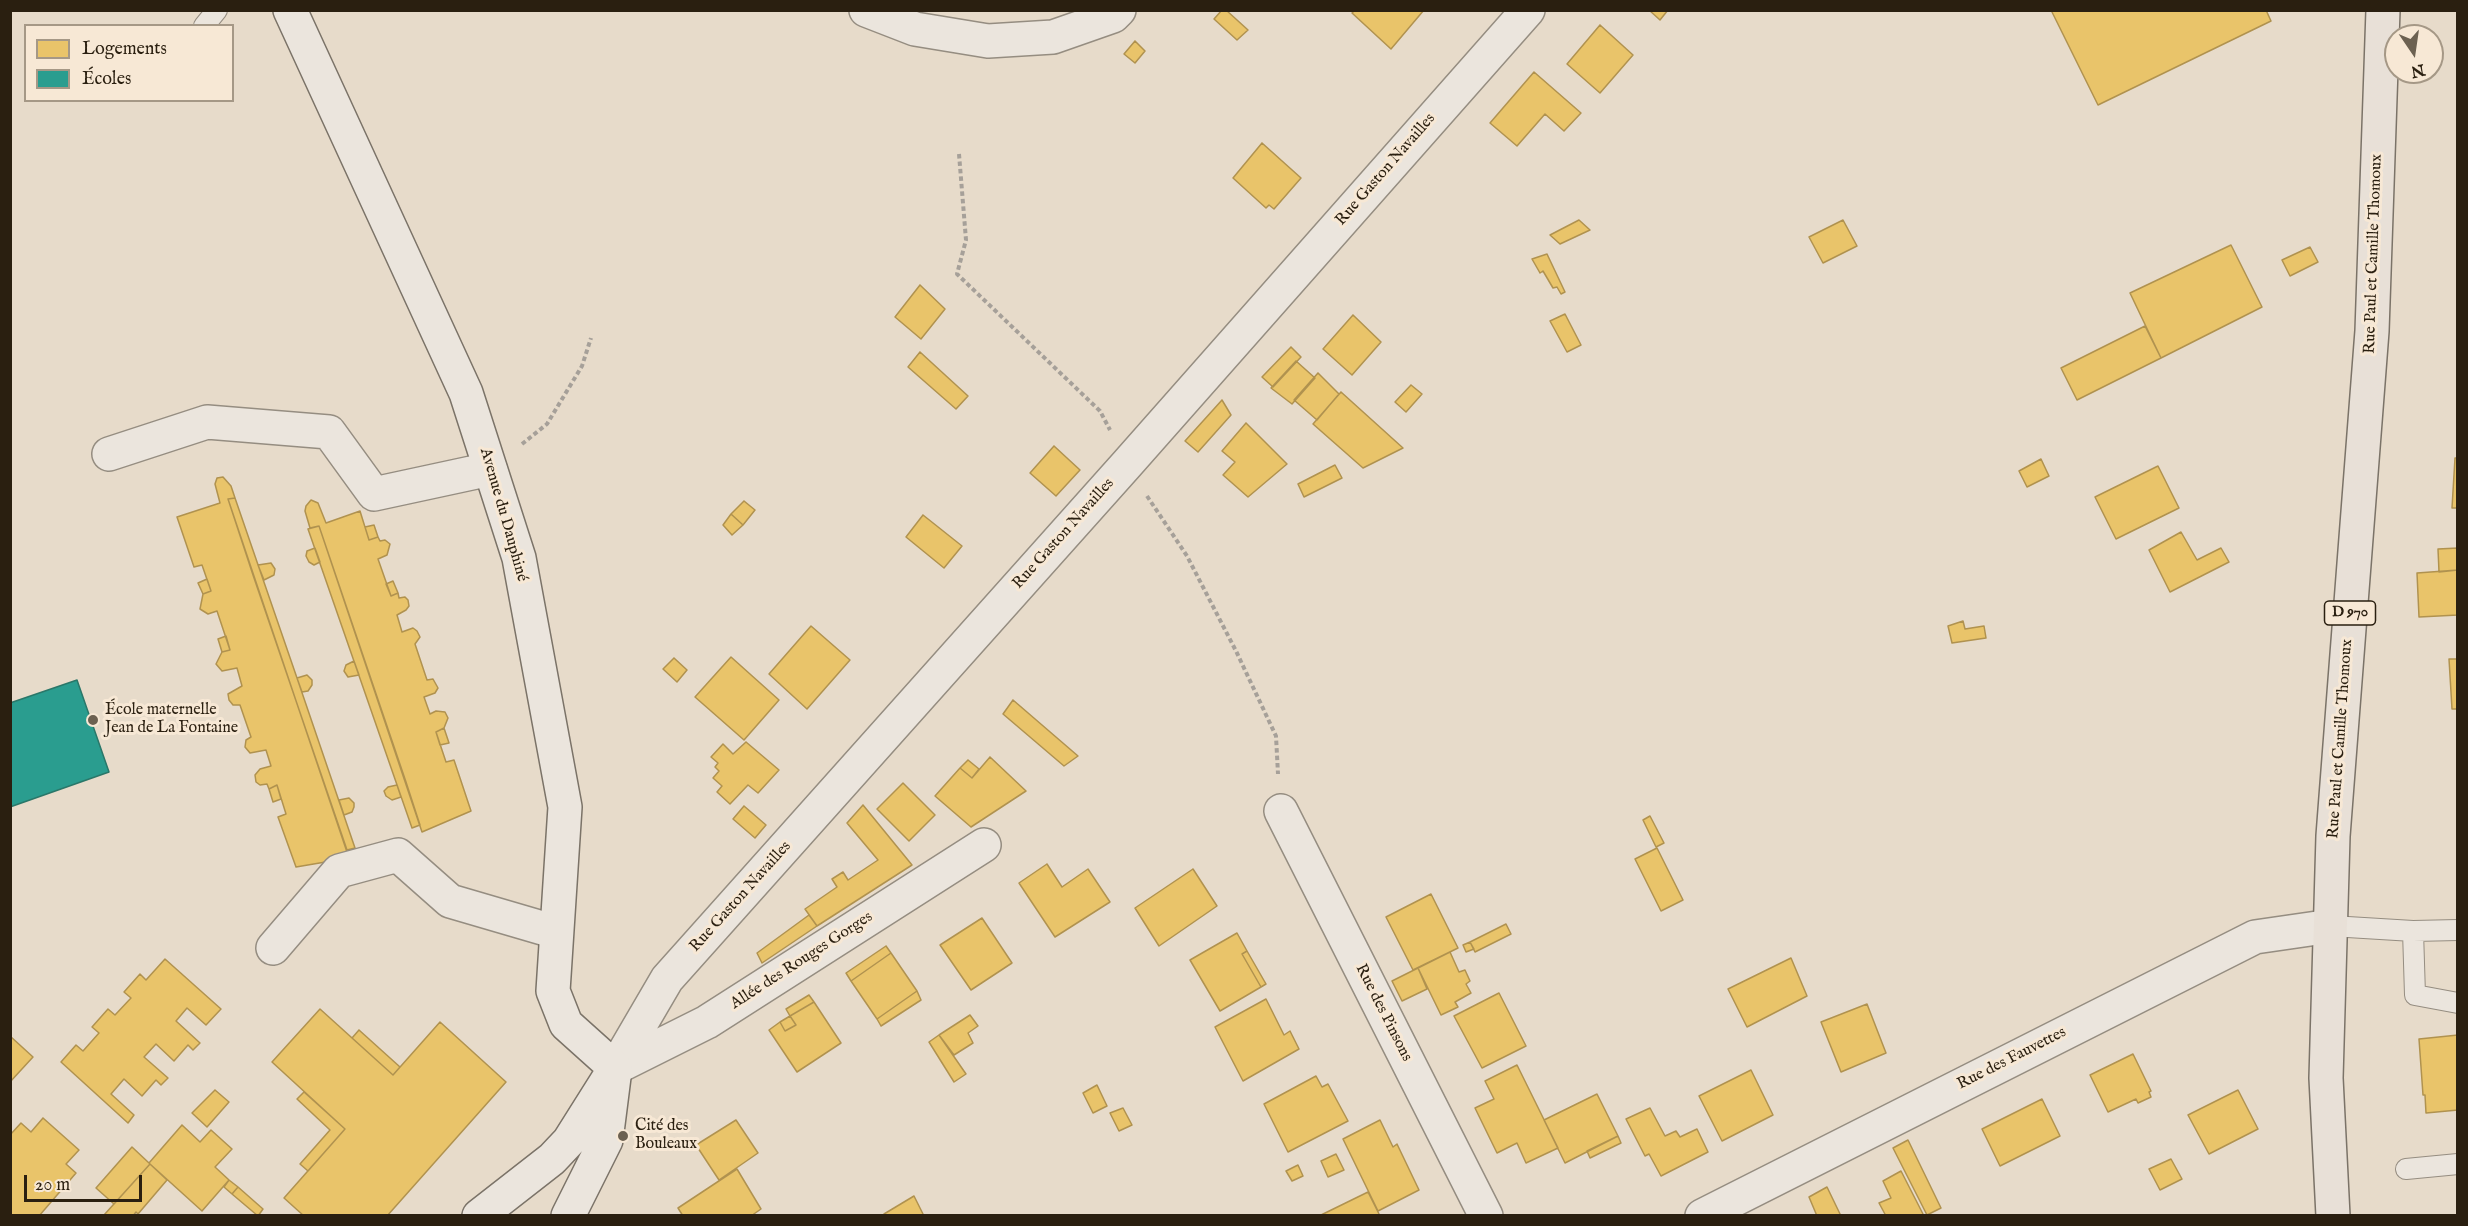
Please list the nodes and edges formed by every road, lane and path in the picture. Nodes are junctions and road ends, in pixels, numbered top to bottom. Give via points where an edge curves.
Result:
1 (217, 10) edge
2 (290, 10) edge
3 (866, 10) edge
4 (1119, 10) edge
5 (1528, 10) edge
6 (2383, 10) edge
7 (206, 24) edge
8 (959, 154) dead end
9 (591, 338) dead end
10 (109, 454) dead end
11 (1127, 464) junction
12 (490, 469) junction
13 (1281, 811) joint
14 (984, 845) dead end
15 (2331, 926) junction
16 (2457, 930) edge
17 (2413, 931) junction
18 (556, 932) junction
19 (273, 948) dead end
20 (2457, 1003) edge
21 (615, 1068) junction
22 (2457, 1164) edge
23 (2406, 1169) dead end
24 (479, 1215) edge
25 (568, 1215) edge
26 (1486, 1215) edge
27 (1702, 1215) edge
28 (2333, 1215) edge

1 - 7 lane
2 - 12 street, Avenue du Dauphiné via 466,393
3 - 4 street via 915,29 988,41 1053,37
5 - 11 street, Rue Gaston Navailles
6 - 15 main road, Rue Paul et Camille Thomoux / D 970 via 2372,331 2333,836
8 - 11 path via 966,240 957,274 1100,411
9 - 12 path via 582,366 548,424
10 - 12 street via 207,422 329,432 374,494
11 - 13 path via 1186,556 1276,736
11 - 21 street, Rue Gaston Navailles via 667,979
12 - 18 street, Avenue du Dauphiné via 519,558 565,807
13 - 26 street, Rue des Pinsons
14 - 21 street, Allée des Rouges Gorges via 706,1022
15 - 17 lane
15 - 27 street, Rue des Fauvettes via 2254,937
15 - 28 main road, Rue Paul et Camille Thomoux / D 970 via 2326,1077
16 - 17 lane
17 - 20 lane via 2415,995
18 - 19 street via 450,901 398,855 339,871
18 - 21 street, Avenue du Dauphiné via 553,992 566,1024
21 - 24 street, Rue Gaston Navailles via 552,1159
21 - 25 street, Rue Gaston Navailles via 606,1140
22 - 23 lane

